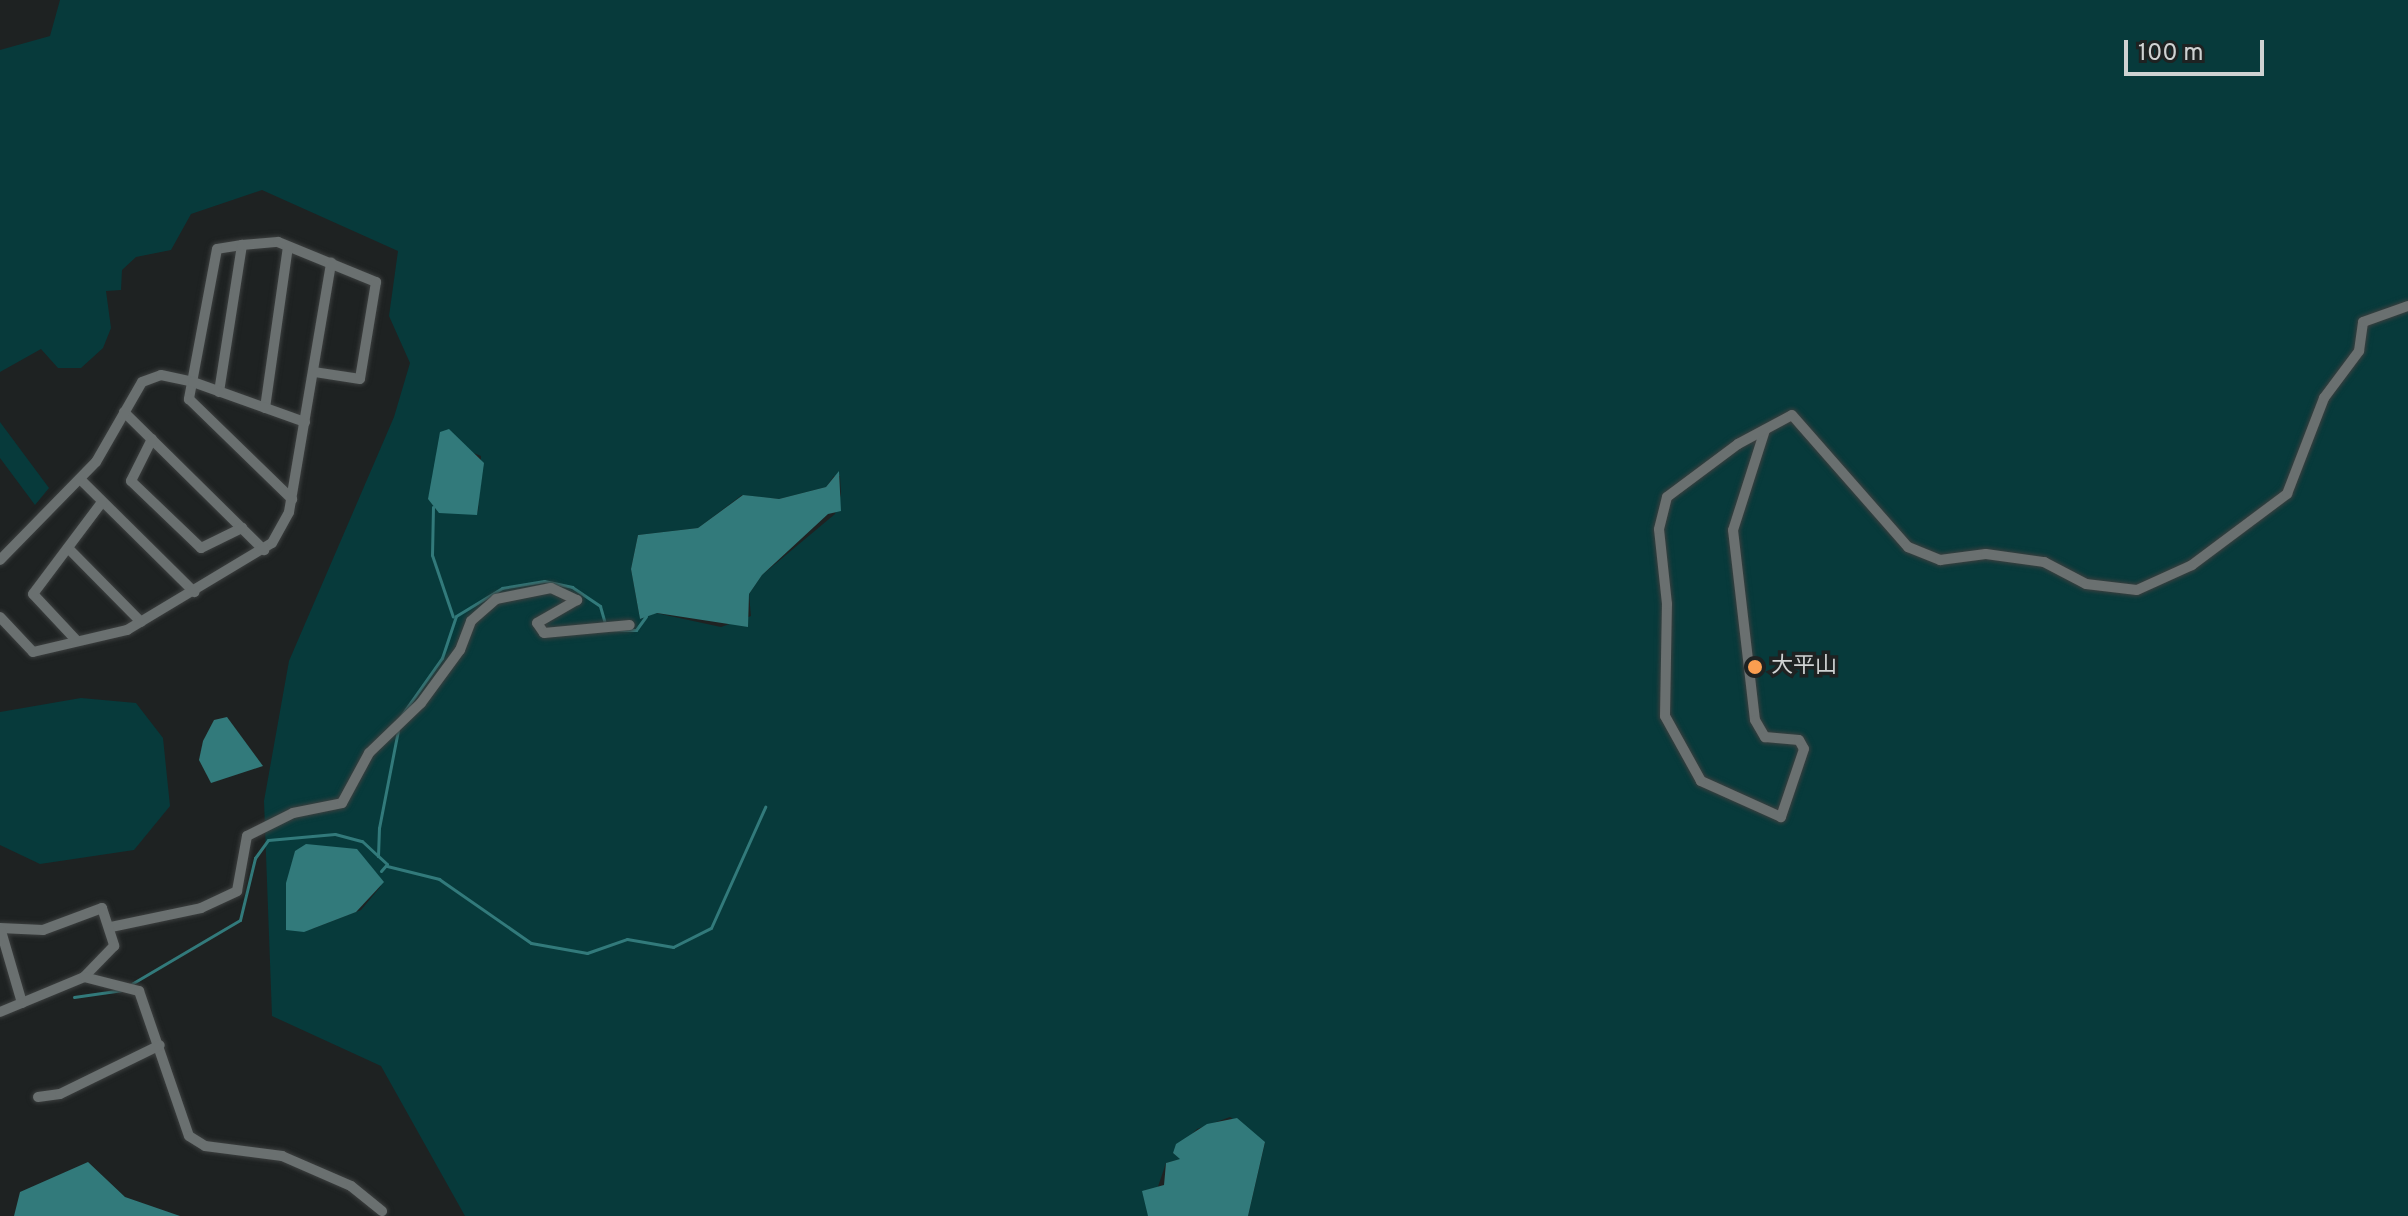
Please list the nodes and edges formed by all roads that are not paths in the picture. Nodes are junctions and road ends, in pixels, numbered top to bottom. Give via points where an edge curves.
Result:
1 (242, 245) junction
2 (288, 247) junction
3 (331, 263) junction
4 (2408, 306) edge
5 (314, 372) junction
6 (193, 382) junction
7 (219, 392) junction
8 (265, 408) junction
9 (124, 412) junction
10 (305, 422) junction
11 (1765, 430) junction
12 (152, 439) junction
13 (80, 479) junction
14 (292, 499) junction
15 (102, 502) junction
16 (242, 528) junction
17 (68, 548) junction
18 (264, 550) junction
19 (0, 560) edge
20 (194, 592) junction
21 (0, 617) edge
22 (141, 622) junction
23 (630, 625) dead end
24 (77, 641) junction
25 (111, 927) junction
26 (1, 929) edge
27 (84, 977) junction
28 (22, 1003) junction
29 (0, 1012) edge
30 (160, 1045) junction
31 (38, 1097) dead end
32 (382, 1211) dead end

1 - 2 street
1 - 6 street via 217,249
1 - 7 street
2 - 3 street
2 - 8 street
3 - 5 street
3 - 5 street via 376,282 360,379
4 - 11 street via 2363,322 2359,351 2324,398 2287,494 2192,565 2137,590 2086,584 2053,565 2023,558 1924,555 1890,532 1792,415
5 - 10 street
6 - 7 street
6 - 9 street via 161,375 142,382
6 - 14 street via 189,399
7 - 8 street
8 - 10 street
9 - 12 street
9 - 13 street
10 - 14 street
11 - 11 street via 1667,497 1660,515 1665,716 1701,781 1781,817 1804,749 1799,740 1765,737 1755,720 1733,530
12 - 16 street
12 - 16 street via 131,481 201,548
13 - 15 street
13 - 19 street
14 - 18 street via 284,526
15 - 17 street
15 - 20 street
16 - 18 street
17 - 22 street
17 - 24 street via 33,594
18 - 20 street
20 - 22 street
21 - 24 street via 33,652
22 - 24 street
23 - 25 street via 538,632 541,620 577,605 563,591 496,599 471,621 457,655 397,728 369,753 342,803 293,813 247,836 237,891 201,908
25 - 26 street via 102,908 43,930
25 - 27 street via 114,946
26 - 28 street
27 - 28 street
27 - 30 street via 128,986 145,997
28 - 29 street
30 - 31 street via 60,1094
30 - 32 street via 184,1127 197,1142 282,1156 351,1186

